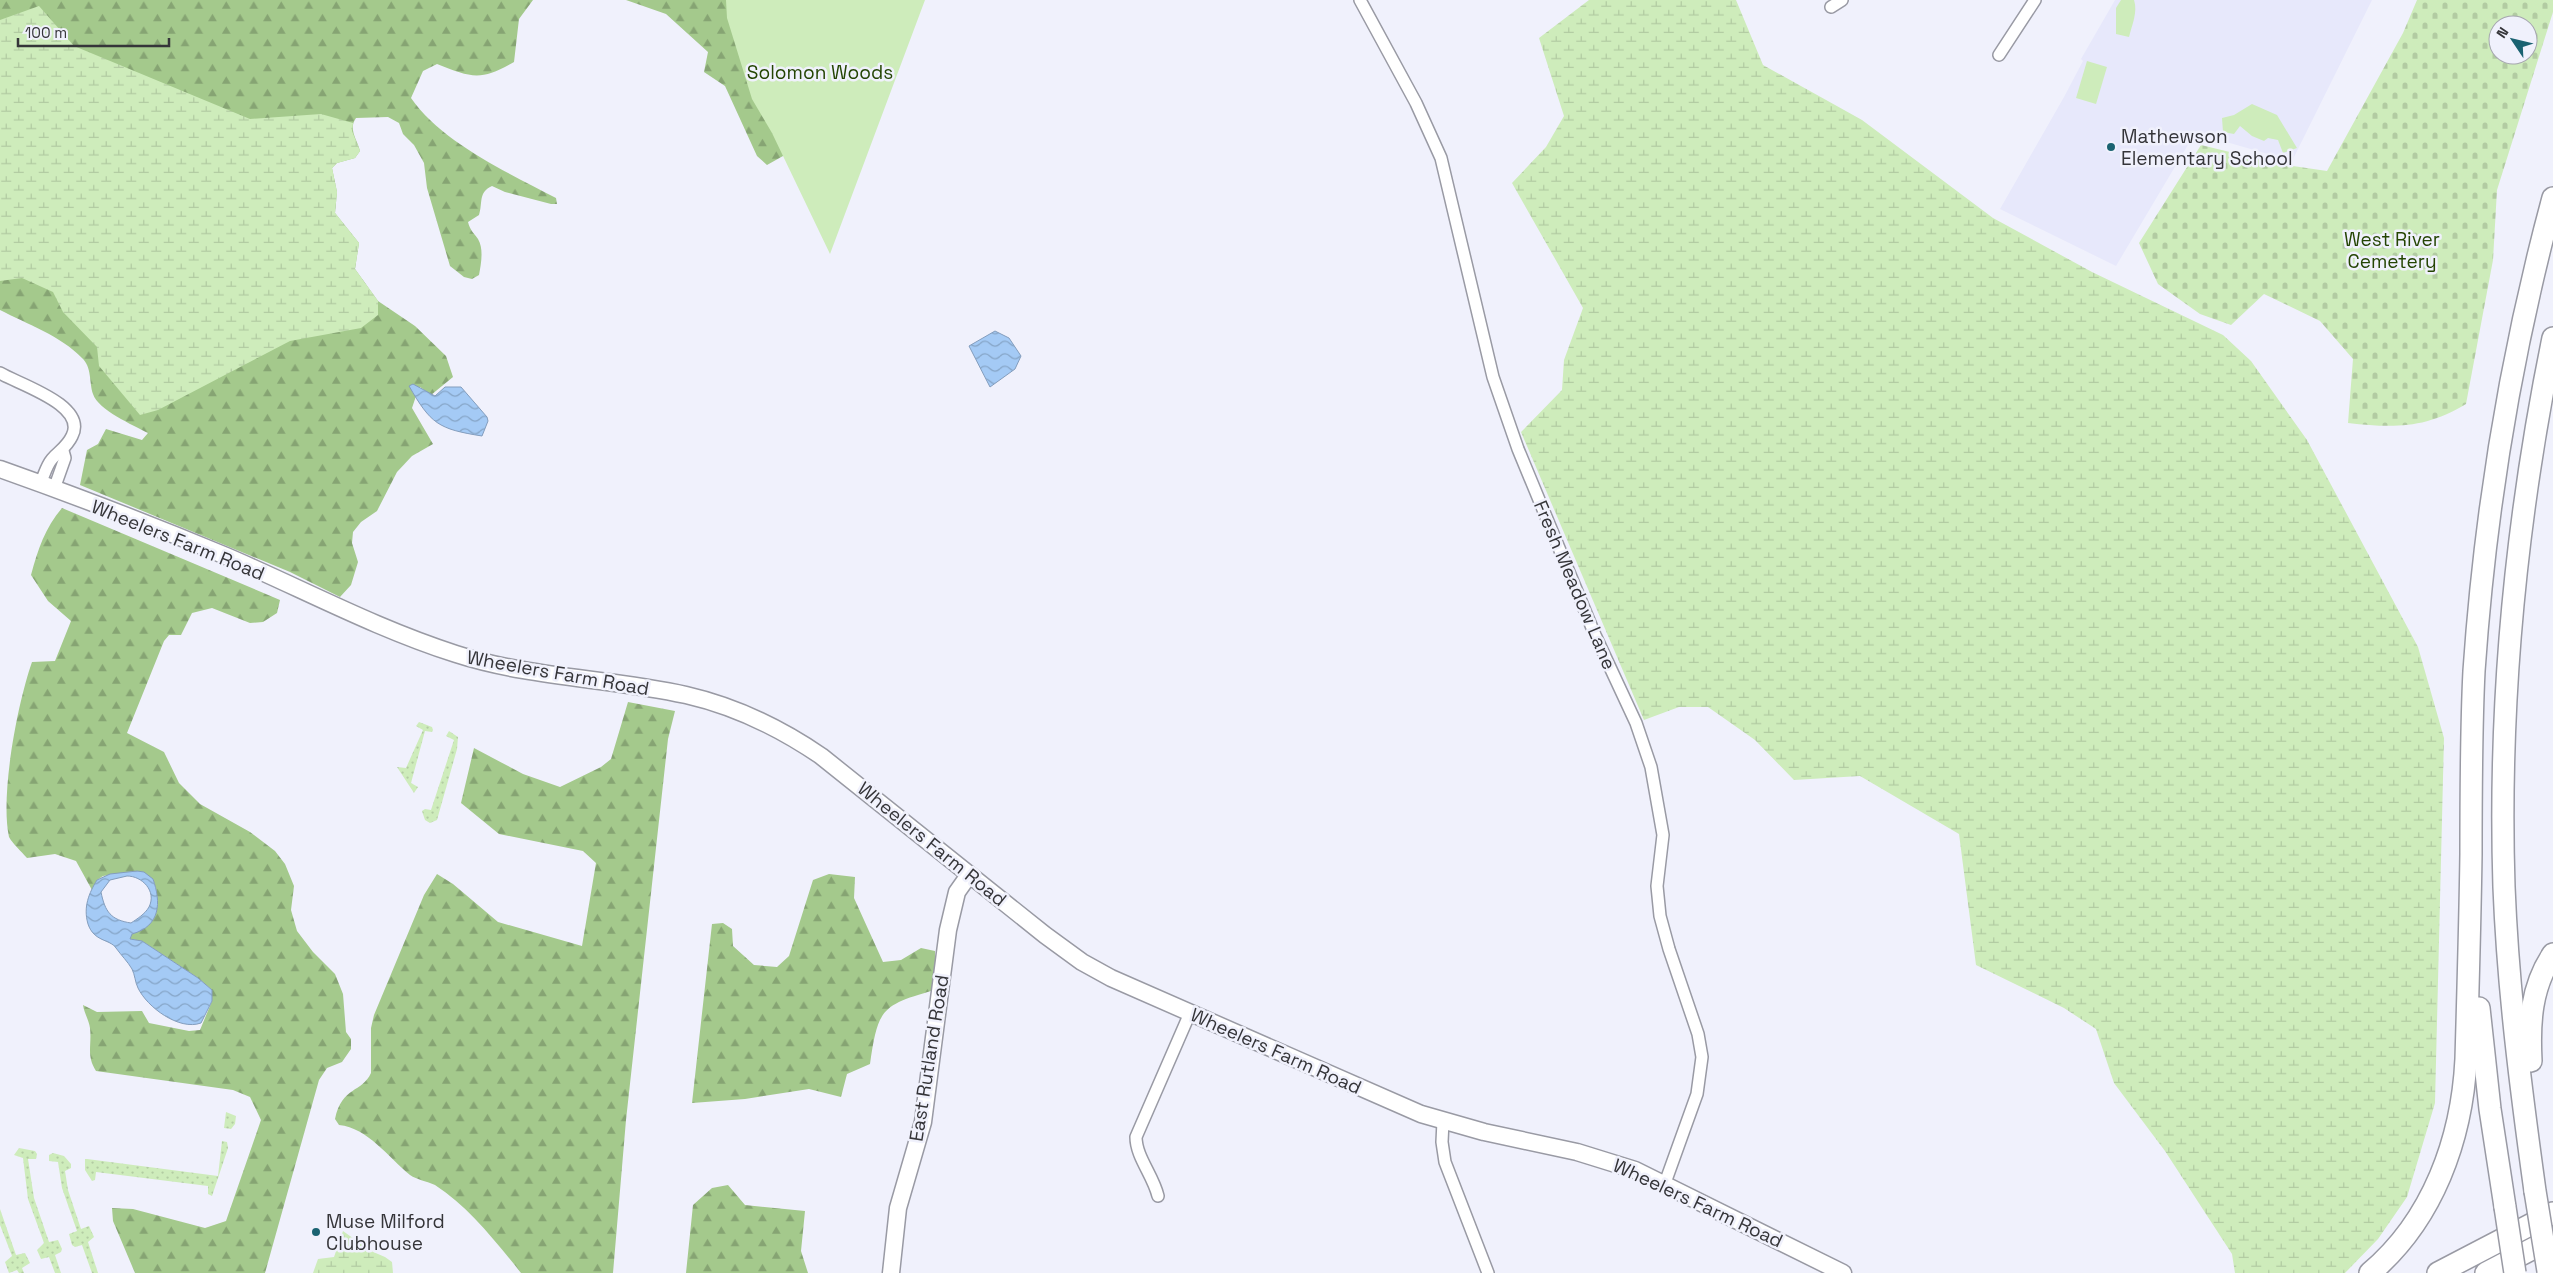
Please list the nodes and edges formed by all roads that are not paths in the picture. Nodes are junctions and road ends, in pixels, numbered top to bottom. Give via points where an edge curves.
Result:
1 (1360, 0) edge
2 (1842, 0) edge
3 (2035, 0) edge
4 (1831, 7) dead end
5 (1999, 55) dead end
6 (2553, 198) edge
7 (2553, 338) edge
8 (0, 374) edge
9 (0, 469) edge
10 (47, 486) junction
11 (2471, 853) junction
12 (969, 875) junction
13 (2553, 954) edge
14 (1190, 1013) junction
15 (1443, 1121) junction
16 (1665, 1183) junction
17 (2535, 1191) junction
18 (1158, 1196) dead end
19 (2553, 1211) edge
20 (2553, 1239) edge
21 (2548, 1272) edge
22 (891, 1273) edge
23 (1488, 1273) edge
24 (1843, 1273) edge
25 (2370, 1273) edge
26 (2438, 1273) edge
27 (2486, 1273) edge
28 (2515, 1273) edge

1 - 16 street, Fresh Meadow Lane via 1416,103 1441,158 1493,377 1595,635 1639,731 1651,768 1663,836 1657,886 1660,916 1698,1034 1702,1058 1697,1094
2 - 4 street
3 - 5 street
6 - 11 highway via 2518,344 2488,524 2472,707
7 - 17 highway via 2518,551 2508,662 2503,774 2508,962
8 - 10 street via 55,399 75,428 63,451 65,458
9 - 10 main road, Wheelers Farm Road
10 - 12 main road, Wheelers Farm Road via 226,557 370,623 458,655 516,668 688,696 754,718 821,756
11 - 25 highway via 2466,1059 2461,1108 2446,1160 2424,1210 2405,1238
11 - 28 highway, bridge via 2482,1037
12 - 14 main road, Wheelers Farm Road via 1082,962
12 - 22 main road, East Rutland Road via 957,892 949,922 923,1122 898,1208
13 - 17 highway via 2537,985 2530,1019
14 - 15 main road, Wheelers Farm Road via 1386,1100
14 - 18 street via 1136,1137 1138,1152 1150,1172
15 - 16 main road, Wheelers Farm Road via 1595,1156
15 - 23 street via 1445,1162
16 - 24 main road, Wheelers Farm Road
17 - 21 highway, bridge
19 - 26 highway
20 - 27 highway

